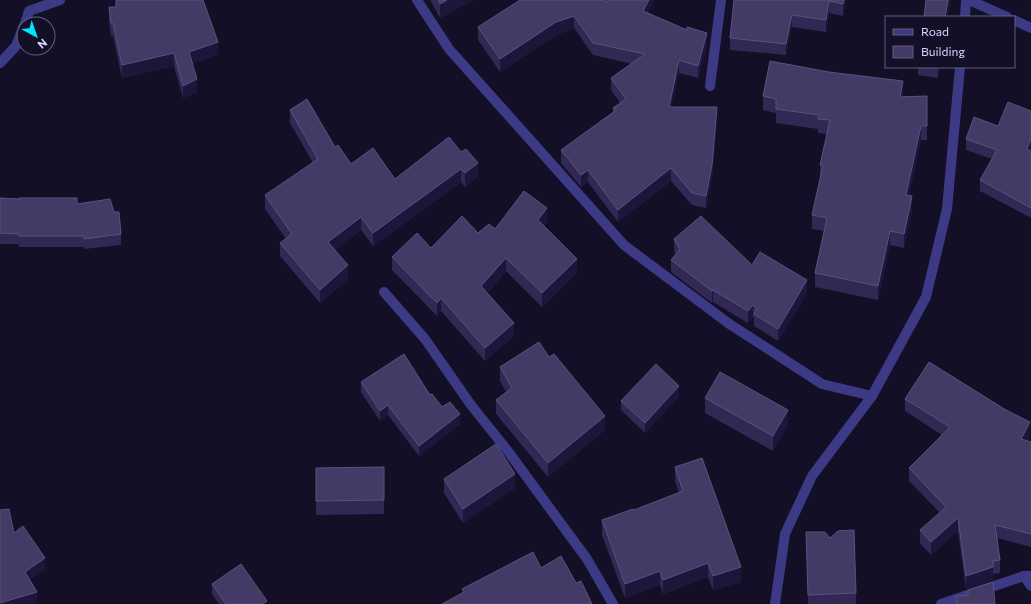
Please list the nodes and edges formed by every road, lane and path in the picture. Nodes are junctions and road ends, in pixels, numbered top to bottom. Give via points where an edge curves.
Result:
1 (60, 0) edge
2 (417, 0) edge
3 (721, 0) edge
4 (968, 0) edge
5 (27, 16) edge
6 (965, 16) edge
7 (1005, 16) edge
8 (1015, 20) edge
9 (1031, 28) edge
10 (16, 46) edge
11 (0, 63) edge
12 (960, 68) edge
13 (710, 86) dead end
14 (384, 292) dead end
15 (872, 396) junction
16 (1027, 576) edge
17 (1031, 586) edge
18 (613, 604) edge
19 (775, 604) edge
20 (941, 604) edge

1 - 5 street via 29,11
2 - 15 street via 449,49 624,245 728,323 822,384
3 - 13 street
4 - 6 street
4 - 7 street
8 - 9 street
10 - 11 street
12 - 15 street via 947,209 926,297
14 - 18 street via 425,339 471,405 587,559
15 - 19 street via 812,476 785,534
16 - 17 street
16 - 20 street

